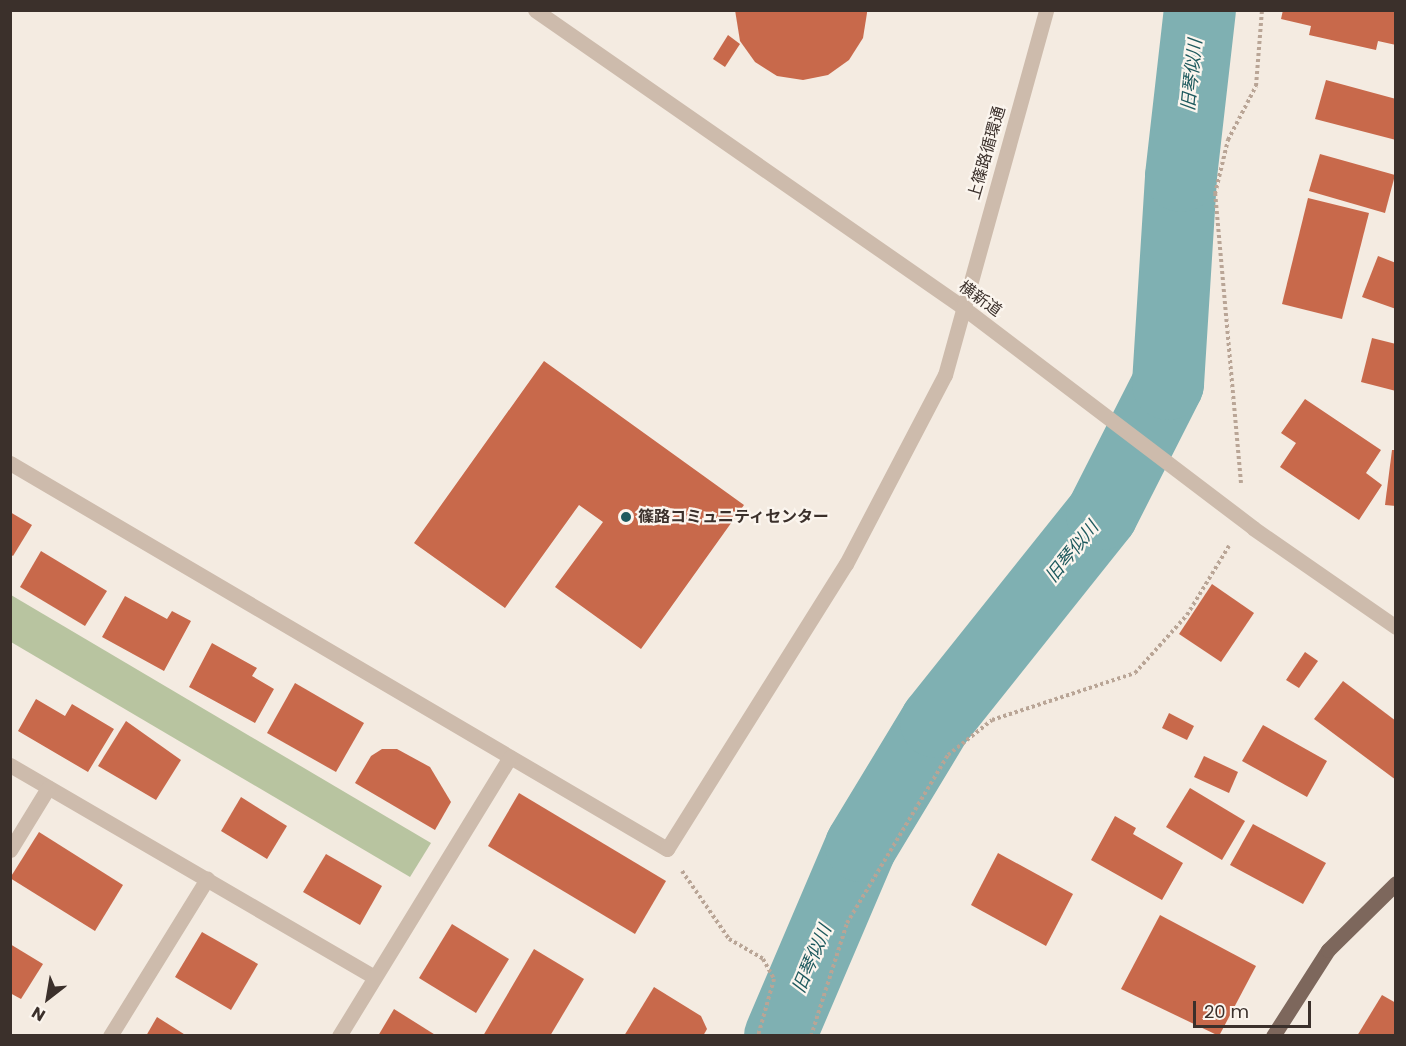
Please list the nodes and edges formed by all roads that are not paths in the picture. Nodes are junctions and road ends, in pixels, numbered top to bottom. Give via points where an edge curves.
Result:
1 (535, 10) edge
2 (1046, 10) edge
3 (960, 306) junction
4 (10, 463) edge
5 (1395, 627) edge
6 (510, 757) junction
7 (10, 765) edge
8 (48, 788) junction
9 (10, 850) edge
10 (207, 879) junction
11 (1395, 883) edge
12 (374, 977) junction
13 (110, 1035) edge
14 (339, 1035) edge
15 (1273, 1035) edge

1 - 3 street, 横新道
2 - 3 street, 上篠路循環通
3 - 5 street, 横新道 via 1219,502
3 - 6 street, 上篠路循環通 via 945,375 846,564 667,849
4 - 6 street
6 - 12 street
7 - 8 street
8 - 9 street
8 - 10 street
10 - 12 street
10 - 13 street
11 - 15 main road via 1328,950
12 - 14 street

